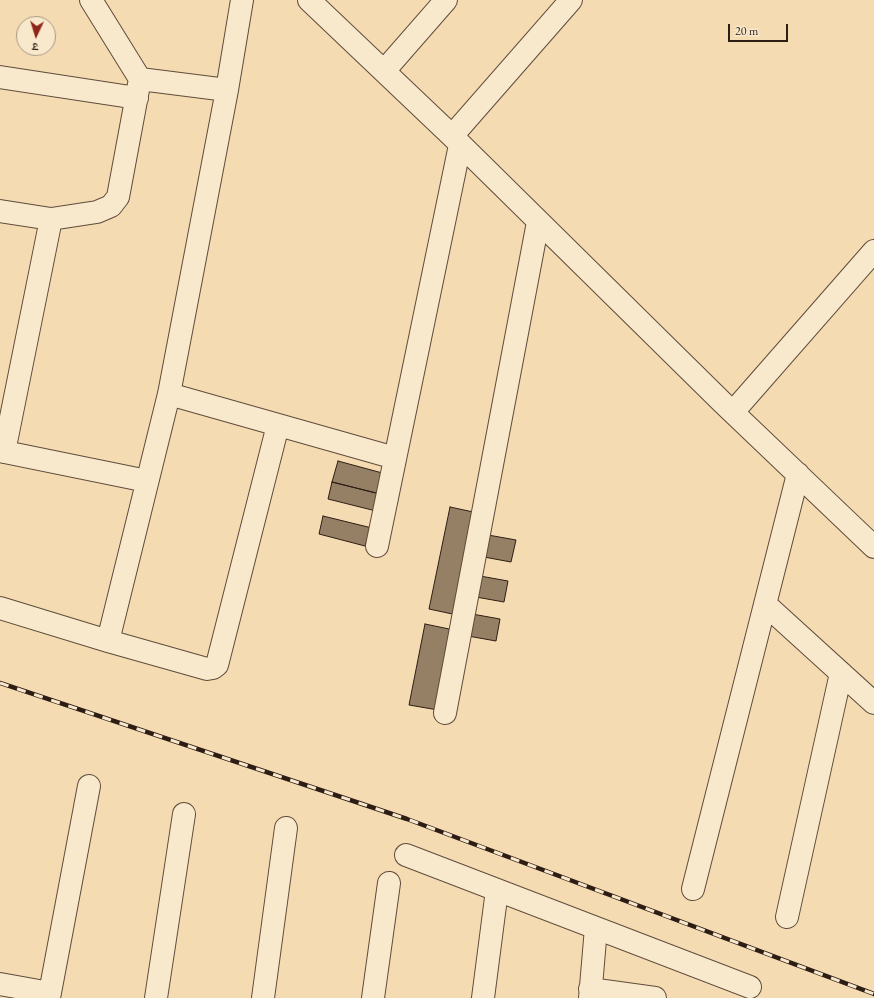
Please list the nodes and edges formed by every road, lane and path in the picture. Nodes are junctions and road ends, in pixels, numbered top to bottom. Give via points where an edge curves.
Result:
1 (91, 0) edge
2 (242, 0) edge
3 (309, 0) edge
4 (446, 0) edge
5 (572, 0) edge
6 (384, 71) junction
7 (0, 77) edge
8 (139, 89) junction
9 (227, 90) junction
10 (456, 140) junction
11 (0, 211) edge
12 (51, 219) junction
13 (538, 222) junction
14 (874, 251) edge
15 (169, 394) junction
16 (733, 412) junction
17 (278, 425) junction
18 (2, 452) edge
19 (395, 458) junction
20 (798, 474) junction
21 (147, 482) junction
22 (377, 546) dead end
23 (874, 547) edge
24 (765, 604) junction
25 (0, 608) edge
26 (108, 641) junction
27 (841, 673) junction
28 (874, 703) edge
29 (445, 713) dead end
30 (89, 786) dead end
31 (184, 814) dead end
32 (286, 828) dead end
33 (406, 855) dead end
34 (389, 883) dead end
35 (496, 890) junction
36 (693, 890) dead end
37 (787, 917) dead end
38 (596, 928) junction
39 (0, 984) edge
40 (750, 986) dead end
41 (590, 993) edge
42 (50, 996) edge
43 (156, 998) edge
44 (263, 998) edge
45 (373, 998) edge
46 (483, 998) edge
47 (655, 998) edge

1 - 8 street
2 - 9 street
3 - 6 street
4 - 6 street
5 - 10 street
6 - 10 street
7 - 8 street
8 - 9 street
8 - 12 street via 118,198 111,206 97,212
9 - 15 street
10 - 13 street
10 - 19 street
11 - 12 street
12 - 18 street
13 - 16 street
13 - 29 street
14 - 16 street
15 - 17 street
15 - 21 street
16 - 20 street
17 - 19 street
17 - 26 street via 217,665 207,669
18 - 21 street
19 - 22 street
20 - 23 street
20 - 24 street
21 - 26 street
24 - 27 street
24 - 36 street
25 - 26 street
27 - 28 street
27 - 37 street
30 - 42 street
31 - 43 street
32 - 44 street
33 - 35 street
34 - 45 street
35 - 38 street
35 - 46 street
38 - 40 street
38 - 41 street
39 - 42 street
41 - 47 street

